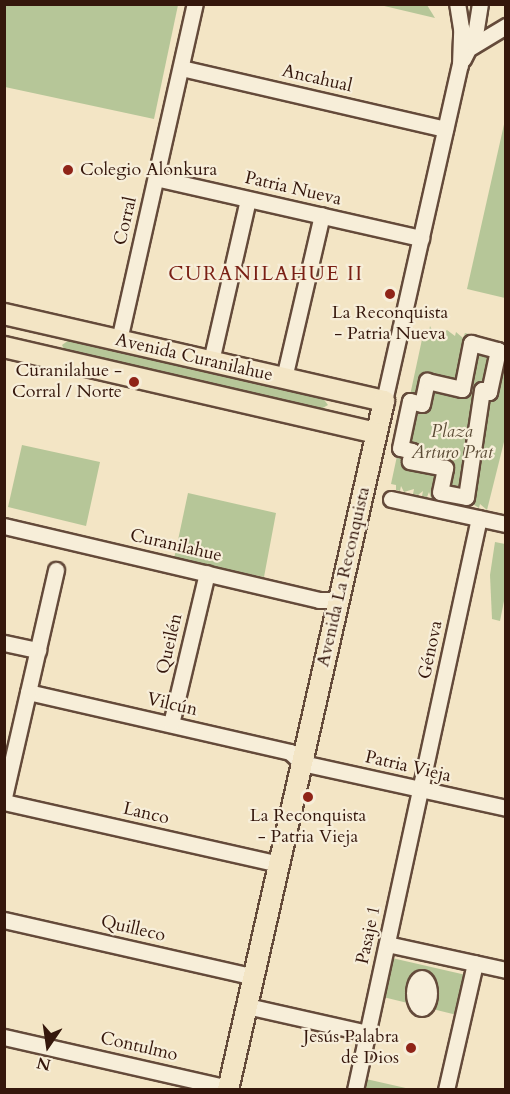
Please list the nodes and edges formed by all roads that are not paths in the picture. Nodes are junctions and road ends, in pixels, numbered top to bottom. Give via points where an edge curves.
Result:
1 (195, 4) edge
2 (457, 4) edge
3 (480, 4) edge
4 (506, 26) edge
5 (468, 49) junction
6 (460, 64) junction
7 (181, 68) junction
8 (445, 129) junction
9 (156, 178) junction
10 (248, 199) junction
11 (322, 215) junction
12 (421, 238) junction
13 (4, 314) edge
14 (57, 326) junction
15 (119, 340) junction
16 (4, 347) edge
17 (50, 358) junction
18 (211, 361) junction
19 (284, 378) junction
20 (384, 401) junction
21 (376, 434) junction
22 (440, 492) joint
23 (391, 499) dead end
24 (479, 518) junction
25 (506, 524) edge
26 (4, 526) edge
27 (56, 570) dead end
28 (207, 573) junction
29 (339, 600) junction
30 (4, 643) edge
31 (38, 650) junction
32 (28, 693) junction
33 (171, 724) junction
34 (302, 763) junction
35 (8, 769) edge
36 (421, 789) junction
37 (4, 797) edge
38 (4, 802) edge
39 (506, 808) edge
40 (279, 864) junction
41 (4, 920) edge
42 (387, 944) junction
43 (475, 963) junction
44 (506, 970) edge
45 (254, 977) junction
46 (247, 1005) junction
47 (367, 1033) junction
48 (4, 1037) edge
49 (229, 1089) edge
50 (355, 1089) edge
51 (446, 1089) edge

1 - 7 street, Corral
2 - 6 street, Avenida La Reconquista
3 - 5 street, Avenida La Reconquista via 475,35
4 - 5 street
5 - 6 street, Avenida La Reconquista
6 - 8 street, Avenida La Reconquista
7 - 8 street, Ancahual
7 - 9 street, Corral
8 - 12 street, Avenida La Reconquista
9 - 10 street, Patria Nueva
9 - 15 street, Corral
10 - 11 street, Patria Nueva
10 - 18 street
11 - 12 street, Patria Nueva
11 - 19 street
12 - 20 street, Avenida La Reconquista
13 - 14 main road, Avenida Curanilahue
14 - 15 main road, Avenida Curanilahue
14 - 17 main road
15 - 18 main road, Avenida Curanilahue
16 - 17 main road, Avenida Curanilahue
17 - 21 main road, Avenida Curanilahue
18 - 19 main road, Avenida Curanilahue
19 - 20 main road, Avenida Curanilahue
20 - 21 main road, Avenida La Reconquista
21 - 29 main road, Avenida La Reconquista
22 - 22 street via 466,497 482,390 489,392 498,350 471,343 462,388 427,381 422,404 410,401 400,448 412,451 410,461 445,468
23 - 24 street
24 - 25 street
24 - 36 street, Génova
26 - 28 street, Curanilahue
27 - 31 street
28 - 29 street, Curanilahue via 319,600
28 - 33 street, Queilén
29 - 34 main road, Avenida La Reconquista
30 - 31 street
31 - 32 street
32 - 33 street, Vilcún
32 - 35 street
33 - 34 street, Vilcún via 290,752
34 - 36 street, Patria Vieja
34 - 40 main road, Avenida La Reconquista
35 - 37 street
36 - 39 street, Patria Vieja
36 - 42 street, Pasaje 1
38 - 40 street, Lanco
40 - 45 main road, Avenida La Reconquista
41 - 45 street, Quilleco
42 - 43 street
42 - 47 street, Pasaje 1
43 - 44 street
43 - 51 street
45 - 46 main road, Avenida La Reconquista
46 - 47 street
46 - 49 main road, Avenida La Reconquista
47 - 50 street, Pasaje 1
48 - 49 street, Contulmo

